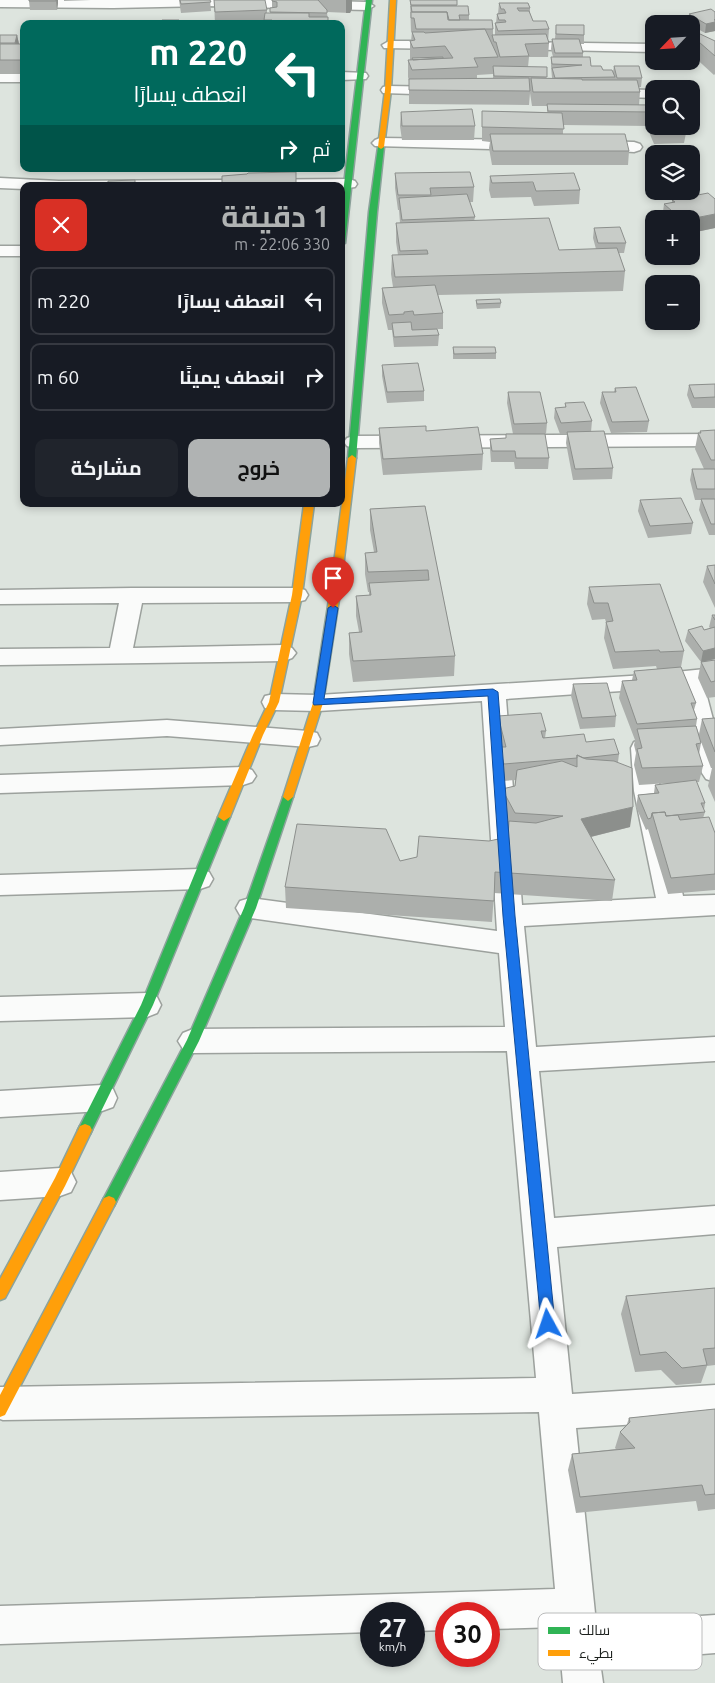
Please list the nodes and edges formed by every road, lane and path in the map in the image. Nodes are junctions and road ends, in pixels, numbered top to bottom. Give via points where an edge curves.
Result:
1 (393, 0) edge
2 (195, 1) edge
3 (0, 3) edge
4 (368, 3) edge
5 (389, 45) junction
6 (463, 46) edge
7 (645, 48) edge
8 (501, 55) edge
9 (345, 76) edge
10 (362, 76) junction
11 (0, 78) edge
12 (20, 78) edge
13 (388, 90) junction
14 (456, 91) edge
15 (594, 93) edge
16 (645, 94) edge
17 (380, 143) junction
18 (536, 146) edge
19 (575, 146) edge
20 (634, 147) dead end
21 (240, 177) edge
22 (139, 182) edge
23 (318, 182) edge
24 (0, 183) edge
25 (20, 184) edge
26 (345, 184) edge
27 (349, 184) junction
28 (345, 214) edge
29 (0, 251) edge
30 (20, 251) edge
31 (715, 440) edge
32 (354, 442) junction
33 (309, 507) edge
34 (132, 595) junction
35 (297, 595) junction
36 (0, 597) edge
37 (284, 653) junction
38 (120, 655) junction
39 (0, 657) edge
40 (715, 676) edge
41 (690, 679) junction
42 (493, 692) junction
43 (274, 702) junction
44 (318, 703) junction
45 (645, 704) junction
46 (258, 734) junction
47 (0, 738) edge
48 (308, 739) junction
49 (715, 773) edge
50 (243, 776) junction
51 (0, 784) edge
52 (200, 879) junction
53 (0, 885) edge
54 (715, 905) edge
55 (672, 907) junction
56 (250, 908) junction
57 (510, 930) junction
58 (147, 1005) junction
59 (0, 1009) edge
60 (193, 1041) junction
61 (715, 1049) edge
62 (522, 1050) junction
63 (102, 1098) junction
64 (0, 1104) edge
65 (60, 1182) junction
66 (0, 1186) edge
67 (715, 1220) edge
68 (539, 1234) junction
69 (0, 1293) edge
70 (715, 1402) edge
71 (556, 1404) junction
72 (2, 1407) edge
73 (576, 1606) junction
74 (577, 1613) edge
75 (0, 1625) edge
76 (715, 1634) edge
77 (702, 1635) edge
78 (582, 1670) edge
79 (583, 1683) edge

1 - 5 highway
2 - 3 street
2 - 4 street
4 - 10 highway
5 - 6 street
5 - 13 highway
7 - 8 street via 500,46
9 - 10 street
10 - 27 highway
11 - 12 street
13 - 14 street
13 - 17 highway
15 - 16 street
17 - 18 street
17 - 32 highway
19 - 20 street
21 - 22 street
21 - 23 street
24 - 25 street
26 - 27 street
27 - 28 highway
29 - 30 street
31 - 32 street
32 - 44 highway
33 - 35 highway
34 - 35 street
34 - 36 street
34 - 38 street
35 - 37 highway
37 - 38 street
37 - 43 highway
38 - 39 street
40 - 41 street
41 - 45 street
41 - 49 street
42 - 44 street
42 - 45 street
42 - 57 street
43 - 44 street
43 - 46 highway
44 - 48 highway
45 - 55 street via 647,791
46 - 47 street via 167,728
46 - 48 street
46 - 50 highway
48 - 56 highway
50 - 51 street
50 - 52 highway
52 - 53 street
52 - 58 highway
54 - 55 street
55 - 57 street
56 - 57 street
56 - 60 highway
57 - 62 street
58 - 59 street
58 - 63 highway
60 - 62 street
60 - 72 highway
61 - 62 street
62 - 68 street
63 - 64 street
63 - 65 highway
65 - 66 street
65 - 69 highway
67 - 68 street
68 - 71 street
70 - 71 street
71 - 72 street
71 - 73 street
73 - 74 street
73 - 75 street
76 - 77 street
78 - 79 street

